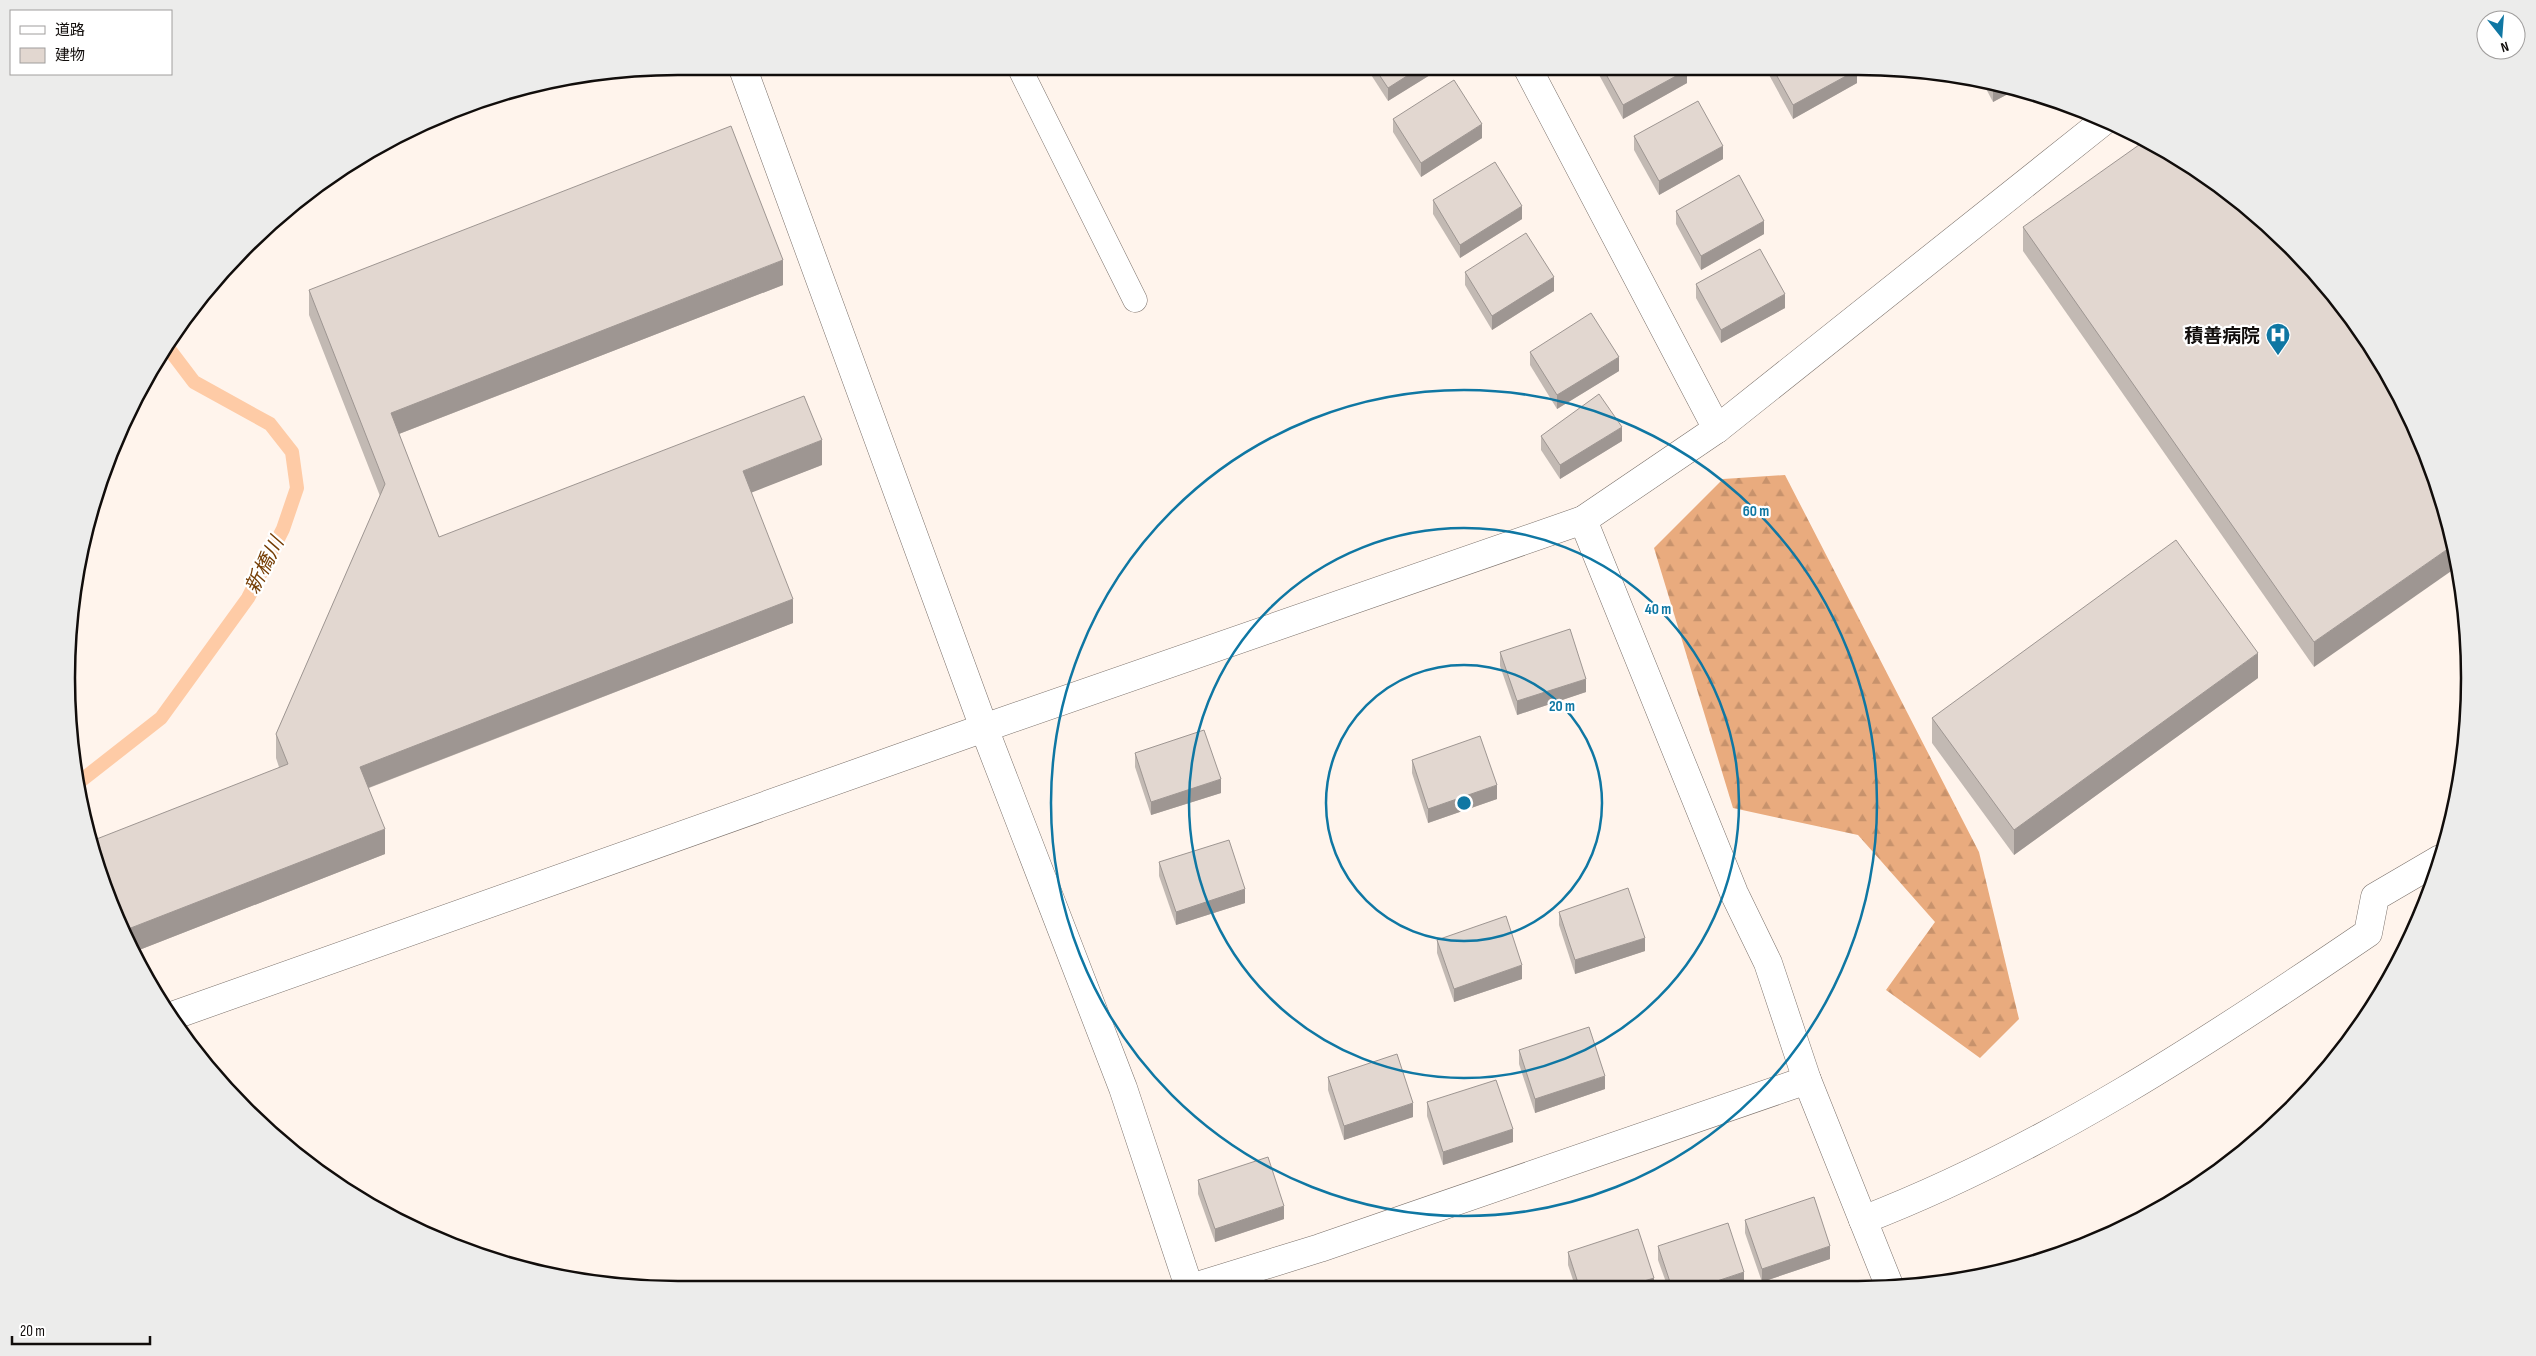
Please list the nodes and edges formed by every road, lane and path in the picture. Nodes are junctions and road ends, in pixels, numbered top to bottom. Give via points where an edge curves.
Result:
1 (745, 75) edge
2 (1023, 75) edge
3 (1531, 75) edge
4 (2098, 125) edge
5 (1135, 300) dead end
6 (1717, 429) junction
7 (1583, 520) junction
8 (984, 728) junction
9 (2431, 864) edge
10 (178, 1014) edge
11 (1807, 1080) junction
12 (1863, 1220) junction
13 (1887, 1280) edge
14 (1186, 1281) edge
15 (1213, 1281) edge

1 - 8 street
2 - 5 lane
3 - 6 street
4 - 6 street
6 - 7 street
7 - 8 street
7 - 11 street via 1734,893 1768,963
8 - 10 street
8 - 14 street via 1123,1088
9 - 12 street via 2375,897 2368,933 2248,1015 2086,1113 1919,1198
11 - 12 street
11 - 15 street via 1320,1248
12 - 13 street

